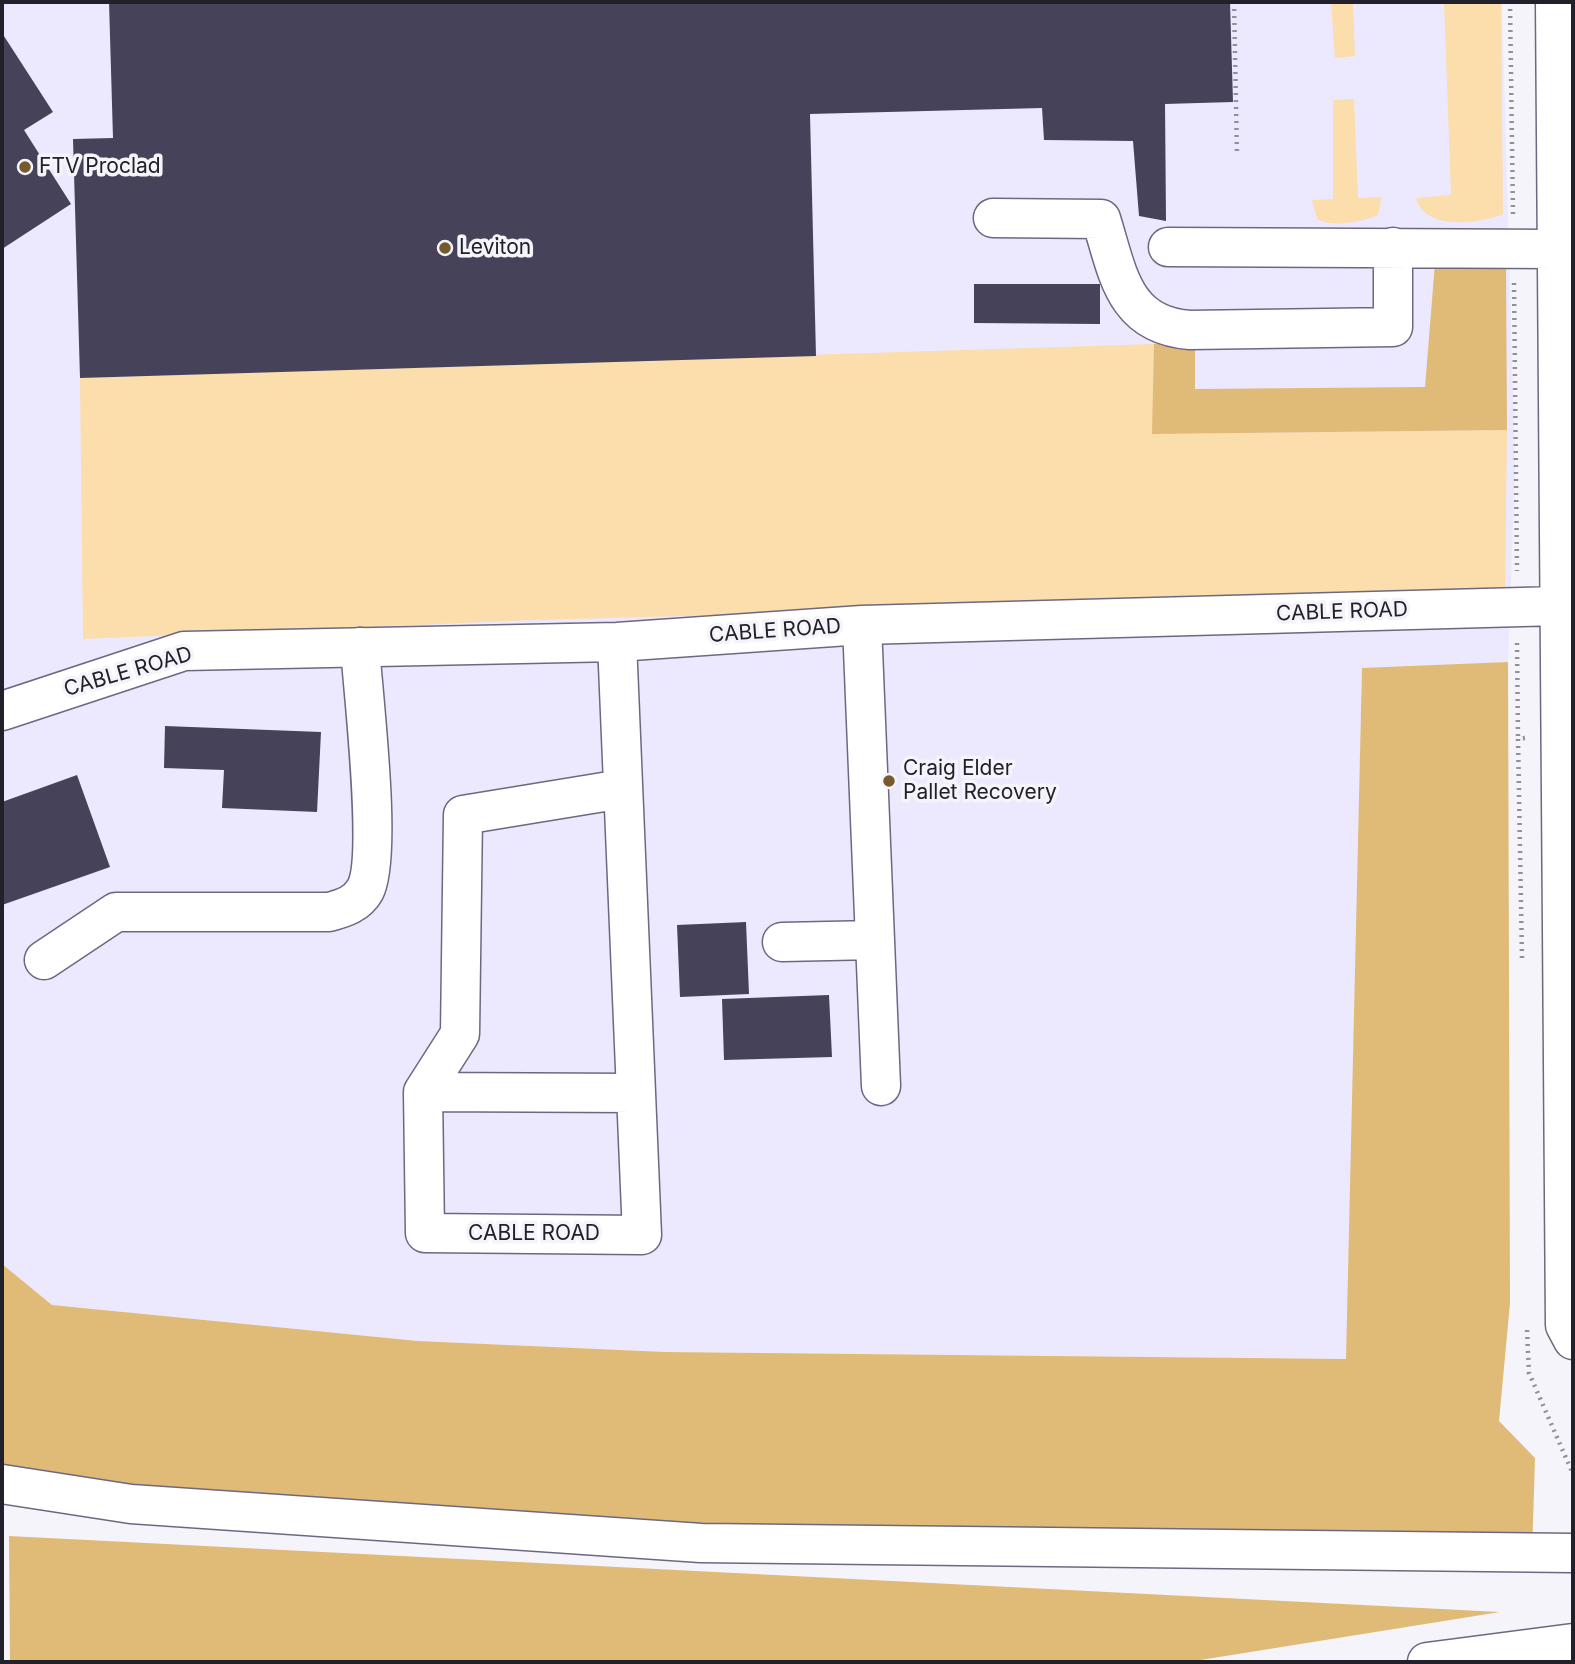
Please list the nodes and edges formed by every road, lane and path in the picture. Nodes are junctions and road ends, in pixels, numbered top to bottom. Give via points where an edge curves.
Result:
1 (1234, 2) edge
2 (1510, 2) edge
3 (1555, 2) edge
4 (1564, 84) edge
5 (1237, 156) dead end
6 (993, 218) dead end
7 (1168, 247) dead end
8 (1393, 247) junction
9 (1514, 248) junction
10 (1556, 249) junction
11 (1558, 606) junction
12 (1517, 608) junction
13 (862, 625) junction
14 (617, 642) junction
15 (360, 647) junction
16 (2, 711) edge
17 (1518, 739) dead end
18 (622, 789) junction
19 (875, 940) junction
20 (782, 942) dead end
21 (44, 960) dead end
22 (881, 1086) dead end
23 (423, 1092) junction
24 (635, 1093) junction
25 (1527, 1328) dead end
26 (1573, 1340) edge
27 (1573, 1474) edge
28 (2, 1484) edge
29 (1573, 1553) edge
30 (1573, 1643) edge
31 (1427, 1662) edge

1 - 5 path
2 - 9 path
3 - 4 street
4 - 10 street
6 - 8 street via 1101,219 1130,303 1165,328 1190,330 1393,327
7 - 8 street
8 - 9 street
9 - 10 street
9 - 12 path
10 - 11 street
11 - 12 street, CABLE ROAD
11 - 26 street via 1565,1325
12 - 13 street, CABLE ROAD
12 - 17 path
13 - 14 street, CABLE ROAD
13 - 19 street
14 - 15 street, CABLE ROAD
14 - 18 street, CABLE ROAD
15 - 16 street, CABLE ROAD via 184,651
15 - 21 street via 373,855 365,889 353,904 329,912 116,912
18 - 23 street via 463,814 460,1034
18 - 24 street, CABLE ROAD
19 - 20 street
19 - 22 street
23 - 24 street
23 - 24 street, CABLE ROAD via 425,1233 642,1235
25 - 27 path via 1529,1373
28 - 29 street via 131,1504 701,1543
30 - 31 street

